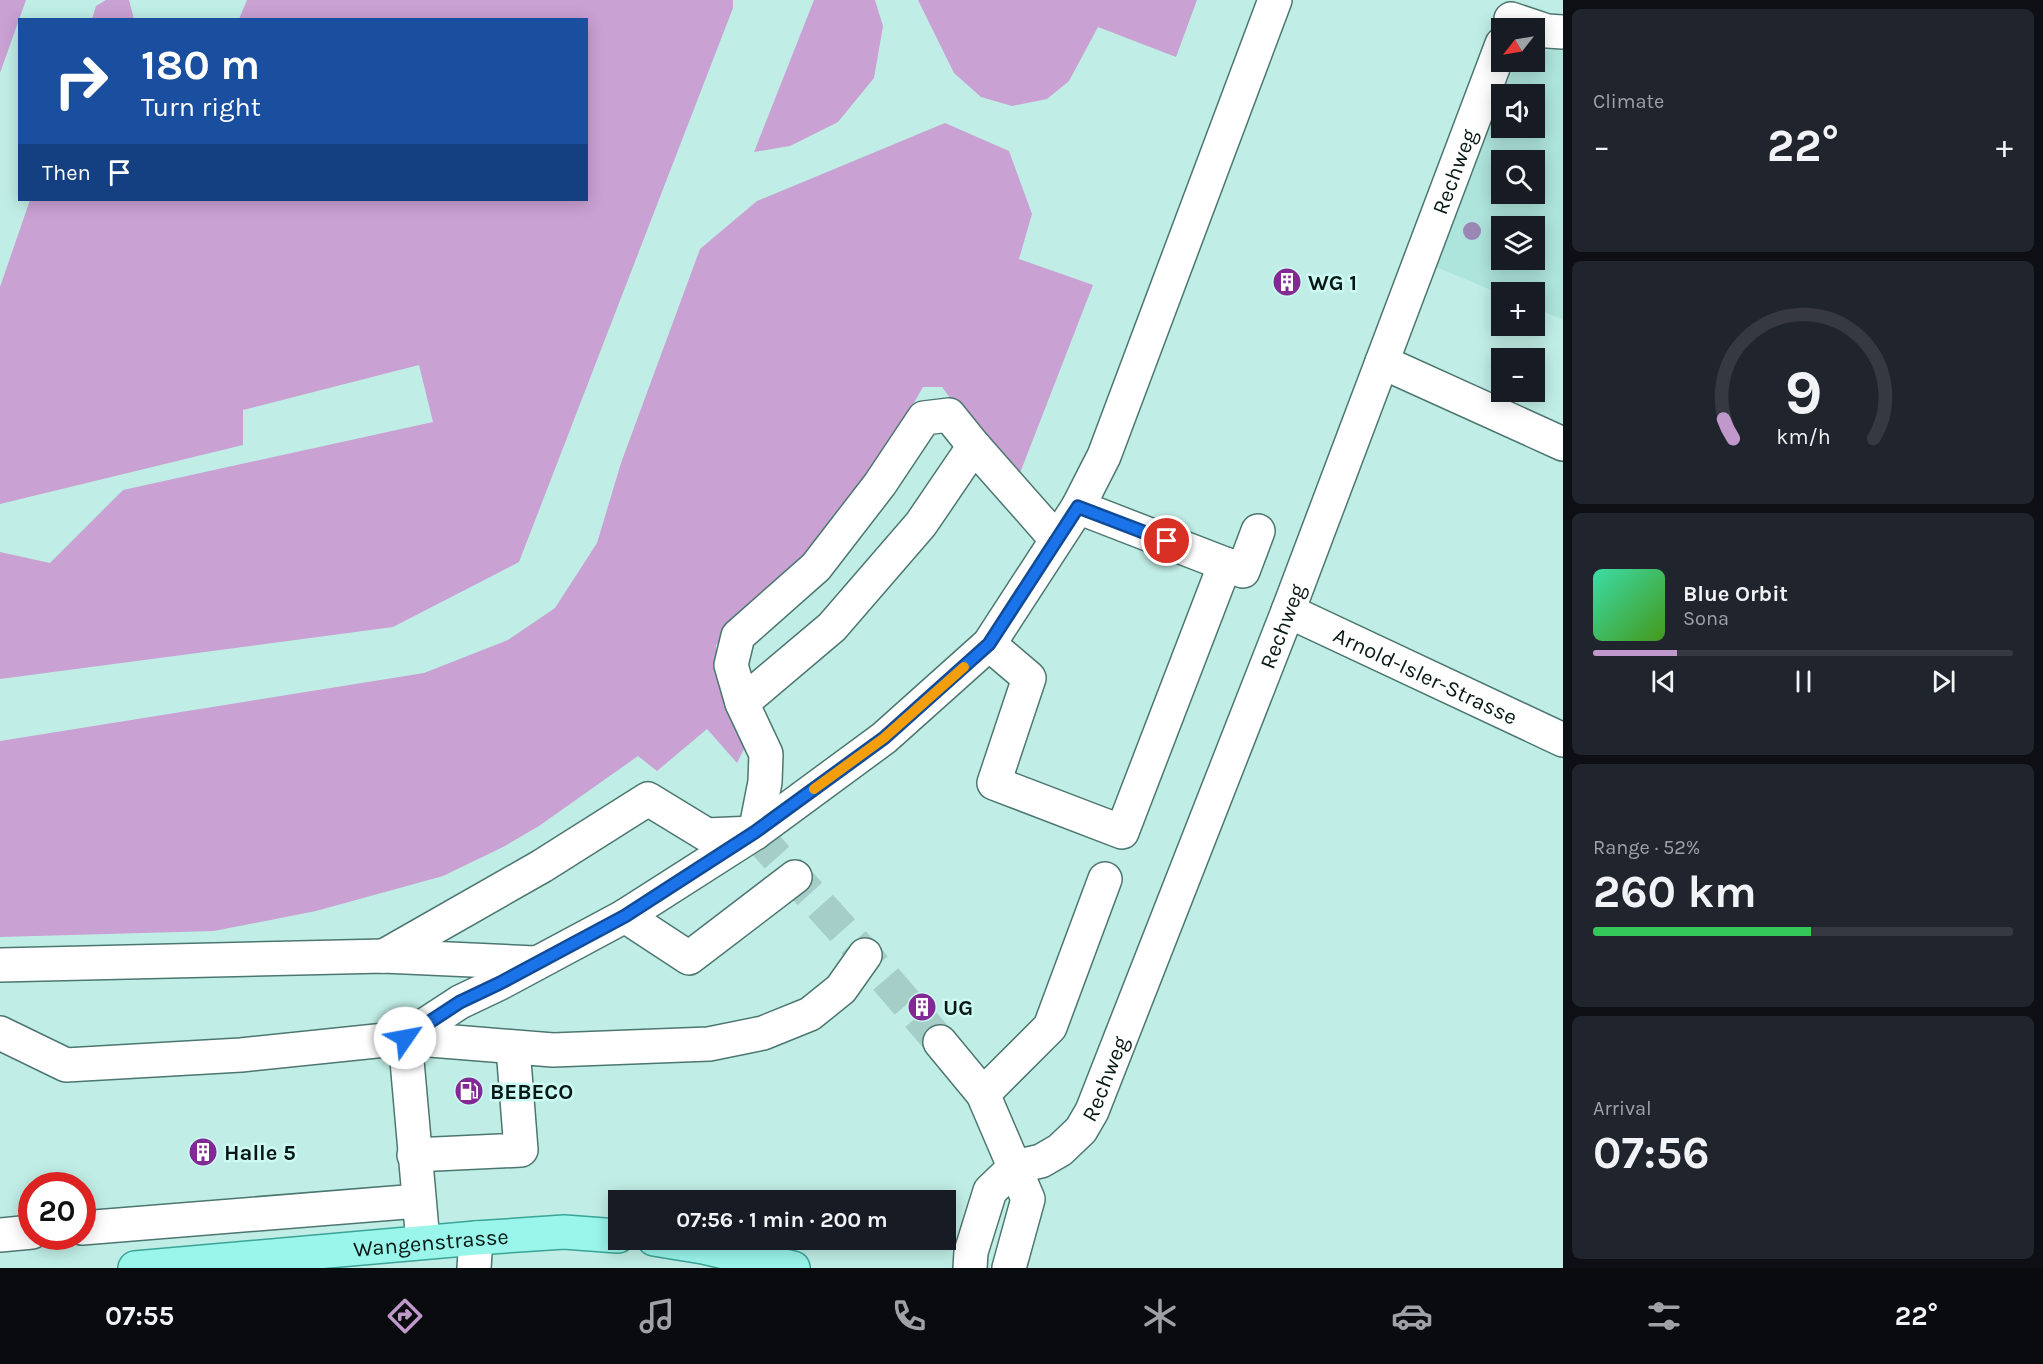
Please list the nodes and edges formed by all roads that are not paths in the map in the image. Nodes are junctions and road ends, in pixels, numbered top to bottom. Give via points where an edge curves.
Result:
1 (1275, 0) edge
2 (1545, 31) edge
3 (1563, 32) edge
4 (1491, 72) edge
5 (1382, 362) junction
6 (1563, 444) edge
7 (974, 446) junction
8 (1078, 507) junction
9 (1258, 531) dead end
10 (1056, 539) junction
11 (1225, 564) junction
12 (1288, 611) junction
13 (989, 644) junction
14 (742, 703) junction
15 (1563, 740) edge
16 (755, 832) junction
17 (795, 877) dead end
18 (1105, 879) dead end
19 (625, 916) junction
20 (865, 955) dead end
21 (384, 956) junction
22 (537, 964) junction
23 (0, 965) edge
24 (0, 1033) edge
25 (405, 1038) junction
26 (940, 1042) tunnel mouth
27 (513, 1048) junction
28 (983, 1094) junction
29 (414, 1155) junction
30 (1015, 1167) junction
31 (418, 1201) junction
32 (96, 1227) edge
33 (18, 1233) edge
34 (0, 1235) edge
35 (608, 1235) edge
36 (423, 1242) junction
37 (694, 1250) edge
38 (475, 1253) edge
39 (737, 1262) edge
40 (172, 1266) edge
41 (135, 1268) edge
42 (793, 1268) edge
43 (970, 1268) edge
44 (1009, 1268) edge

1 - 8 street via 1104,456
2 - 3 street
4 - 5 street, Rechweg
5 - 6 street
5 - 12 street, Rechweg
7 - 10 street
7 - 14 street via 921,524 832,627
7 - 14 street via 949,415 924,418 880,484 816,567 738,636 731,665
8 - 10 street
8 - 11 street
9 - 11 street via 1243,571
10 - 13 street
11 - 13 street via 1122,832 994,783 1029,678
12 - 15 street, Arnold-Isler-Strasse
12 - 30 street, Rechweg via 1092,1111 1081,1130 1060,1150 1041,1161
13 - 16 street via 884,738
14 - 16 street via 766,754
16 - 19 street
16 - 21 street via 707,835 648,799 542,866
17 - 19 street via 689,958
18 - 28 street via 1050,1027
19 - 22 street
20 - 27 street via 841,989 810,1014 763,1033 709,1044
21 - 22 street
21 - 23 street
22 - 25 street via 460,1002
24 - 25 street via 66,1065
25 - 27 street
25 - 29 street
26 - 28 street
27 - 29 street via 521,1150
28 - 30 street
29 - 31 street
30 - 43 street, Rechweg via 990,1191 971,1252
30 - 44 street via 1028,1199
31 - 32 street
31 - 36 street
33 - 34 street
35 - 38 main road, Wangenstrasse via 564,1232
36 - 38 main road, Wangenstrasse
36 - 40 main road, Wangenstrasse
37 - 39 main road
39 - 42 main road
40 - 41 main road, Wangenstrasse

